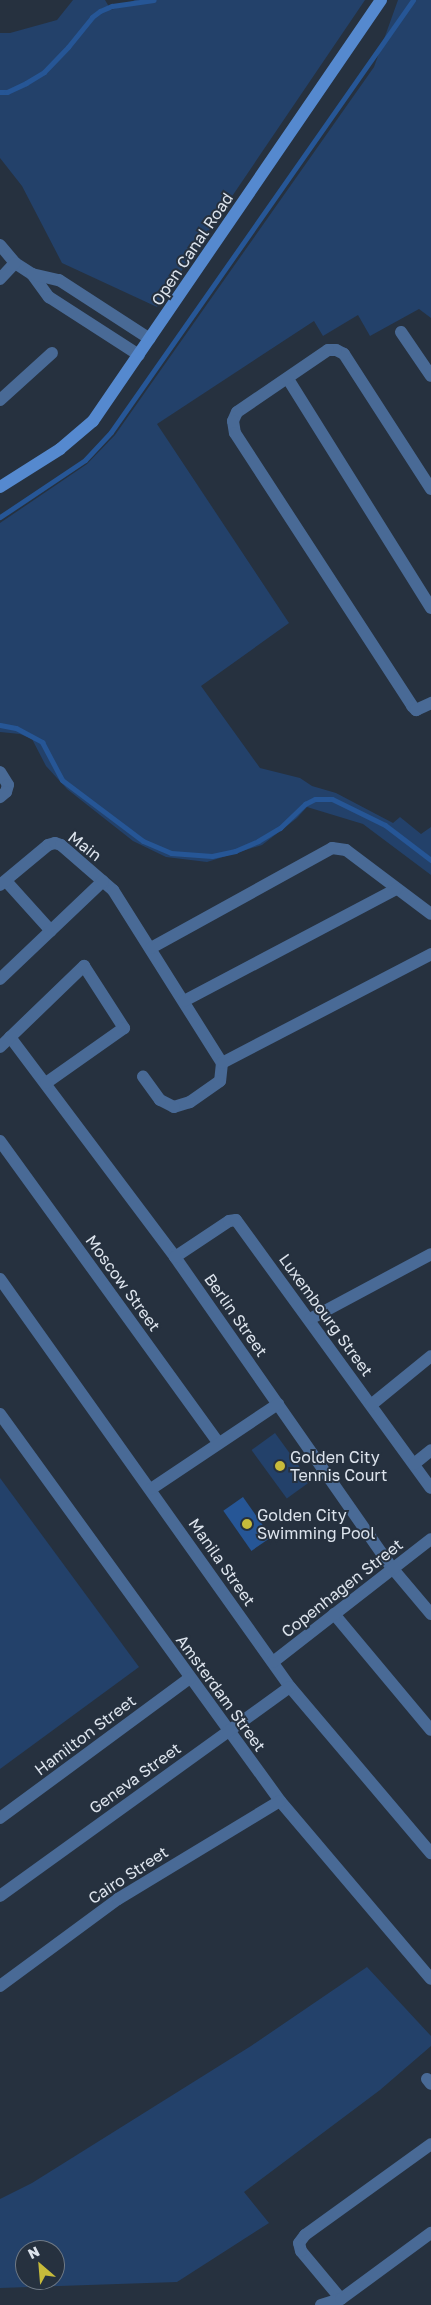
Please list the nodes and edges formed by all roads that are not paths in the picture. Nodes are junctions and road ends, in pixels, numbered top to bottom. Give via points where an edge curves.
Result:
1 (380, 0) edge
2 (0, 245) edge
3 (15, 263) junction
4 (32, 274) junction
5 (0, 279) edge
6 (94, 302) junction
7 (83, 320) junction
8 (401, 332) dead end
9 (150, 339) junction
10 (52, 353) dead end
11 (139, 355) junction
12 (431, 376) edge
13 (288, 379) junction
14 (0, 400) edge
15 (0, 487) edge
16 (431, 490) edge
17 (431, 608) edge
18 (431, 703) edge
19 (0, 772) edge
20 (0, 796) edge
21 (103, 881) junction
22 (3, 883) edge
23 (396, 889) junction
24 (431, 914) edge
25 (51, 931) junction
26 (151, 948) junction
27 (431, 954) edge
28 (2, 972) edge
29 (184, 1001) junction
30 (10, 1037) junction
31 (0, 1047) edge
32 (222, 1063) junction
33 (143, 1078) dead end
34 (46, 1083) junction
35 (0, 1141) edge
36 (431, 1254) edge
37 (175, 1257) junction
38 (0, 1279) edge
39 (310, 1320) junction
40 (431, 1356) edge
41 (278, 1404) junction
42 (371, 1405) junction
43 (0, 1414) edge
44 (219, 1443) junction
45 (431, 1450) edge
46 (414, 1464) junction
47 (431, 1488) edge
48 (151, 1489) junction
49 (431, 1539) edge
50 (393, 1569) junction
51 (334, 1614) junction
52 (431, 1614) edge
53 (272, 1662) junction
54 (190, 1678) junction
55 (290, 1687) junction
56 (228, 1730) junction
57 (431, 1730) edge
58 (280, 1801) junction
59 (0, 1818) edge
60 (431, 1853) edge
61 (0, 1896) edge
62 (431, 1979) edge
63 (0, 1986) edge
64 (431, 2144) edge
65 (431, 2233) edge
66 (341, 2299) junction
67 (321, 2305) edge

1 - 9 main road, Open Canal Road
2 - 3 street
3 - 4 street
3 - 5 street
4 - 6 street via 59,280
4 - 7 street via 49,297
6 - 7 street
6 - 9 street
7 - 11 street
8 - 12 street
9 - 11 main road, Open Canal Road
10 - 14 street
11 - 15 main road, Open Canal Road via 93,421 60,449
13 - 16 street via 328,350 344,354
13 - 17 street
13 - 18 street via 237,412 233,422 235,433 412,706 416,710
19 - 20 street via 8,785
21 - 22 street, Main via 55,843 48,845
21 - 25 street
21 - 26 street via 113,890
22 - 25 street
23 - 24 street
23 - 26 street via 346,850 332,848
23 - 29 street
25 - 28 street
26 - 29 street
27 - 32 street
29 - 32 street
30 - 31 street
30 - 34 street, Berlin Street
30 - 34 street via 84,966 124,1028
32 - 33 street via 220,1081 190,1102 174,1107 160,1100
34 - 37 street, Berlin Street
35 - 44 street, Moscow Street
36 - 39 street
37 - 39 street, Luxembourg Street via 229,1221 236,1220
37 - 41 street, Berlin Street
38 - 48 street, Manila Street
39 - 42 street, Luxembourg Street
40 - 42 street
41 - 44 street
41 - 50 street, Berlin Street
42 - 46 street, Luxembourg Street
43 - 54 street, Amsterdam Street
44 - 48 street
45 - 46 street
46 - 47 street, Luxembourg Street
48 - 53 street, Manila Street
49 - 50 street, Copenhagen Street
50 - 51 street, Copenhagen Street
50 - 52 street, Berlin Street
51 - 53 street, Copenhagen Street
51 - 57 street
53 - 55 street, Manila Street
54 - 56 street, Amsterdam Street
54 - 59 street, Hamilton Street
55 - 56 street, Geneva Street
55 - 60 street, Manila Street
56 - 58 street, Amsterdam Street
56 - 61 street, Geneva Street
58 - 62 street, Amsterdam Street
58 - 63 street, Cairo Street via 118,1898
64 - 66 street via 305,2235 299,2243 301,2251
65 - 66 street
66 - 67 street

